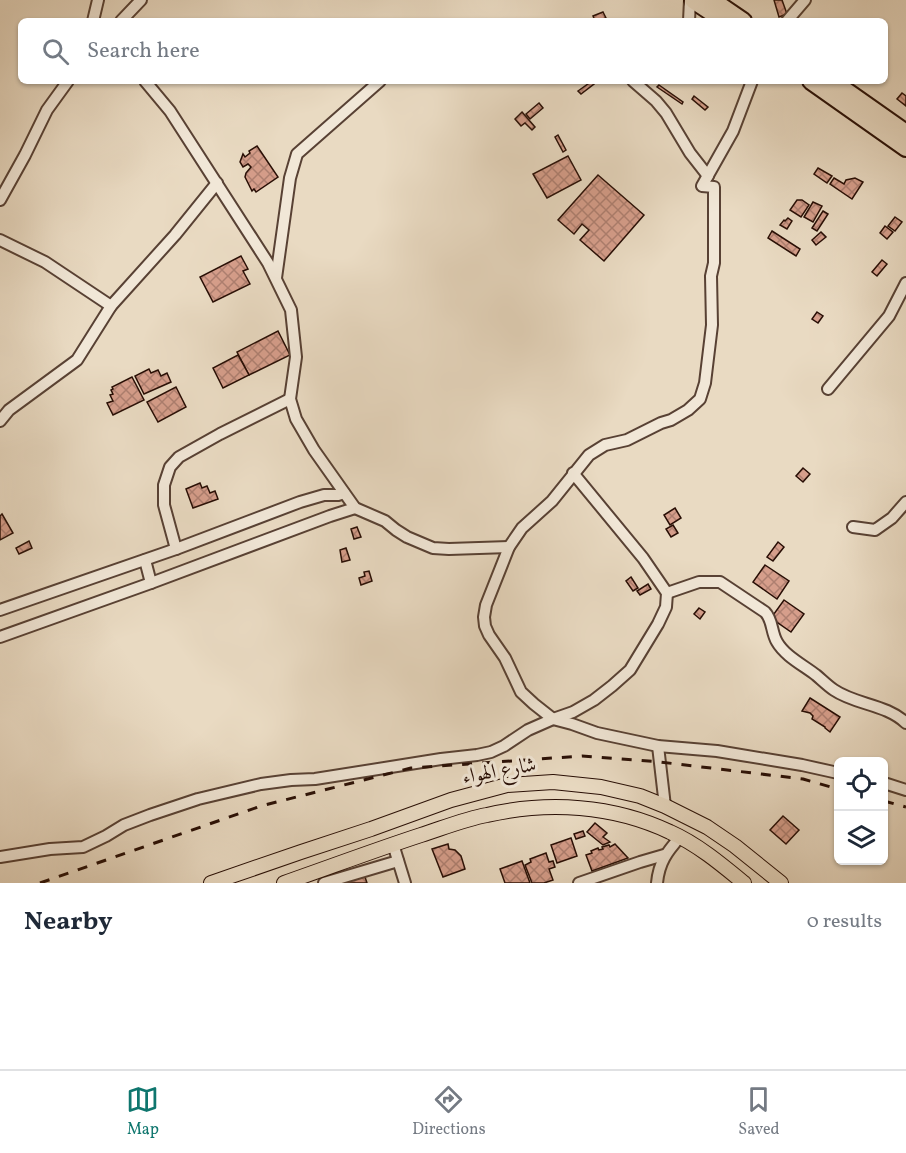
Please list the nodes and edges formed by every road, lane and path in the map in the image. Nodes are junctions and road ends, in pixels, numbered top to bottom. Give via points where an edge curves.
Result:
1 (98, 0) edge
2 (141, 0) edge
3 (692, 0) edge
4 (712, 0) edge
5 (805, 0) edge
6 (94, 18) edge
7 (124, 18) edge
8 (689, 18) edge
9 (719, 18) edge
10 (739, 18) edge
11 (790, 18) edge
12 (66, 84) edge
13 (148, 84) edge
14 (377, 84) edge
15 (636, 84) edge
16 (752, 84) edge
17 (815, 84) edge
18 (836, 84) edge
19 (906, 133) edge
20 (906, 148) edge
21 (708, 176) junction
22 (217, 183) junction
23 (0, 200) edge
24 (0, 240) edge
25 (276, 279) junction
26 (906, 283) edge
27 (111, 306) junction
28 (828, 389) dead end
29 (290, 399) junction
30 (0, 421) edge
31 (573, 473) junction
32 (344, 493) junction
33 (906, 502) edge
34 (355, 508) junction
35 (853, 527) dead end
36 (509, 547) junction
37 (176, 549) junction
38 (145, 560) junction
39 (151, 583) junction
40 (667, 593) junction
41 (0, 610) edge
42 (0, 637) edge
43 (553, 719) junction
44 (906, 723) edge
45 (658, 746) junction
46 (834, 771) edge
47 (888, 784) edge
48 (601, 787) junction
49 (906, 790) edge
50 (665, 806) junction
51 (601, 810) junction
52 (680, 837) junction
53 (393, 844) junction
54 (664, 855) junction
55 (0, 857) edge
56 (398, 861) junction
57 (211, 883) edge
58 (284, 883) edge
59 (324, 883) edge
60 (405, 883) edge
61 (579, 883) edge
62 (657, 883) edge
63 (744, 883) edge
64 (781, 883) edge

1 - 6 street
2 - 7 street
3 - 8 street
3 - 9 highway
4 - 10 highway
5 - 11 street
12 - 23 street via 47,110
13 - 22 street
14 - 25 street via 297,154
15 - 21 street via 666,113
16 - 21 street via 733,131
17 - 20 highway
18 - 19 highway
21 - 31 street via 702,186 714,187 712,325 700,399 671,420 588,455
22 - 25 street
22 - 27 street
24 - 27 street via 45,262
25 - 29 street via 291,310 296,357
26 - 28 street via 890,316
27 - 30 street via 77,360 9,410
29 - 32 street via 296,419
29 - 37 street via 179,457 170,467 164,485 164,505
31 - 36 street
31 - 40 street
32 - 34 street
32 - 37 street via 300,502
33 - 35 street via 875,530
34 - 36 street via 433,548
34 - 39 street
36 - 43 street via 486,605 486,626 521,692
37 - 38 street
38 - 39 street
38 - 41 street
39 - 42 street
40 - 43 street via 658,624 630,670 594,700
40 - 44 street via 699,582 720,582 765,612 783,650 835,691 889,711
43 - 45 street
43 - 55 street via 491,752 261,784 150,815 83,847
45 - 46 street via 717,751
45 - 50 street
47 - 49 street
48 - 50 main road, شارع الهواء
48 - 51 main road
48 - 57 main road, شارع الهواء via 553,782 507,785 451,800
50 - 64 main road, شارع الهواء via 707,827
51 - 52 main road, شارع الهواء via 627,815
51 - 53 main road, شارع الهواء via 514,810
52 - 54 street
52 - 63 main road, شارع الهواء
53 - 56 street
53 - 58 main road, شارع الهواء
54 - 61 street
54 - 62 street
56 - 59 street
56 - 60 street

